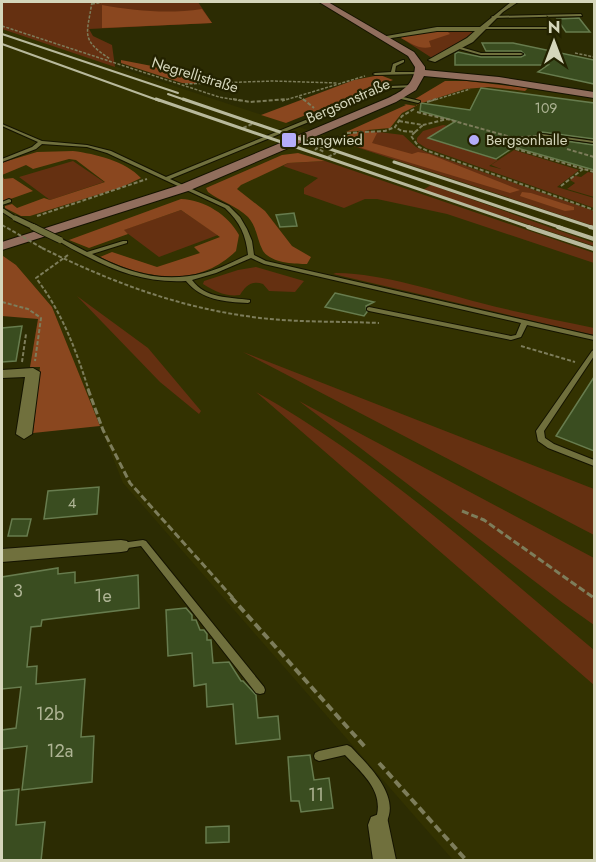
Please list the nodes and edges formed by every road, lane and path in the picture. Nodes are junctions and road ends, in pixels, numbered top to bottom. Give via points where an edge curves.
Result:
1 (103, 2) edge
2 (323, 2) edge
3 (515, 2) edge
4 (92, 3) edge
5 (581, 15) dead end
6 (493, 17) junction
7 (2, 26) edge
8 (550, 28) dead end
9 (480, 29) junction
10 (385, 37) junction
11 (458, 47) junction
12 (575, 53) dead end
13 (521, 54) dead end
14 (594, 57) edge
15 (432, 60) dead end
16 (403, 61) dead end
17 (114, 62) junction
18 (393, 72) junction
19 (420, 73) junction
20 (375, 74) joint
21 (342, 82) junction
22 (180, 84) junction
23 (414, 86) junction
24 (474, 89) dead end
25 (594, 95) edge
26 (298, 97) junction
27 (399, 97) junction
28 (426, 103) dead end
29 (418, 104) joint
30 (412, 110) junction
31 (308, 114) dead end
32 (445, 119) junction
33 (399, 121) junction
34 (252, 124) dead end
35 (423, 124) junction
36 (2, 125) edge
37 (395, 127) junction
38 (243, 128) dead end
39 (415, 132) junction
40 (344, 134) dead end
41 (544, 135) joint
42 (531, 138) dead end
43 (41, 142) junction
44 (594, 142) edge
45 (318, 147) dead end
46 (315, 150) dead end
47 (310, 151) dead end
48 (324, 153) dead end
49 (336, 153) dead end
50 (328, 158) dead end
51 (2, 161) edge
52 (583, 169) junction
53 (594, 172) edge
54 (165, 179) junction
55 (561, 186) dead end
56 (184, 188) junction
57 (9, 201) dead end
58 (2, 204) edge
59 (2, 210) edge
60 (594, 210) edge
61 (2, 225) edge
62 (124, 242) dead end
63 (2, 246) edge
64 (75, 248) junction
65 (87, 254) junction
66 (251, 256) junction
67 (64, 259) junction
68 (188, 279) junction
69 (2, 302) edge
70 (248, 302) dead end
71 (369, 309) dead end
72 (525, 322) junction
73 (388, 324) dead end
74 (26, 334) dead end
75 (594, 338) edge
76 (519, 345) dead end
77 (594, 352) edge
78 (589, 366) edge
79 (26, 372) junction
80 (2, 374) edge
81 (24, 434) dead end
82 (594, 463) edge
83 (462, 511) dead end
84 (121, 546) joint
85 (2, 556) edge
86 (594, 598) edge
87 (260, 690) dead end
88 (369, 752) dead end
89 (319, 756) dead end
90 (377, 760) dead end
91 (379, 825) joint
92 (385, 861) edge
93 (466, 861) edge

1 - 4 path
2 - 10 street
3 - 6 street
4 - 17 path via 87,37 92,46
5 - 6 lane
6 - 9 street
7 - 17 path, Negrellistraße
8 - 9 lane
9 - 10 street via 437,29
9 - 11 street
10 - 19 street via 415,58
11 - 13 lane via 481,54
11 - 15 street
12 - 14 path
16 - 18 lane via 394,65
17 - 22 path, Negrellistraße
18 - 19 lane
18 - 20 lane
19 - 23 street, Bergsonstraße
19 - 25 street
20 - 21 path, Negrellistraße
21 - 22 path
21 - 26 path, Negrellistraße
22 - 26 path, Negrellistraße via 241,102
23 - 27 street, Bergsonstraße
23 - 54 lane via 391,87
24 - 28 path
26 - 31 path via 314,108
27 - 29 lane
27 - 56 street, Bergsonstraße
29 - 30 path
30 - 32 path
30 - 33 path
32 - 35 path
32 - 41 path via 514,138
33 - 35 path
33 - 37 path
34 - 38 path
35 - 39 path
36 - 43 lane
37 - 39 path
37 - 40 path
39 - 60 path via 411,136 415,143 428,151
41 - 44 lane
42 - 52 path via 516,149
43 - 51 lane
43 - 54 lane via 109,152
45 - 47 path
46 - 48 path
49 - 50 path
52 - 53 path
52 - 55 path
54 - 56 lane
56 - 63 street, Bergsonstraße
56 - 66 lane via 227,207 239,218 246,228
57 - 58 lane
59 - 64 lane, bridge
61 - 67 path, bridge
62 - 65 lane
64 - 65 lane
64 - 67 path
65 - 68 lane via 141,278
66 - 68 lane
66 - 72 lane
67 - 73 path via 148,295 203,309 277,320
67 - 88 path via 36,278 49,294 78,356 96,413 130,483
68 - 70 lane via 207,295
69 - 79 path via 28,309 41,318
71 - 72 lane via 511,338 519,336
72 - 75 lane
74 - 79 path
76 - 78 path
77 - 78 lane
78 - 82 lane via 540,431 541,439 551,446
79 - 80 street
79 - 81 street
83 - 86 path via 484,520
84 - 85 street
84 - 87 lane via 143,543
89 - 91 lane via 347,750 369,773 383,796 384,818
90 - 93 path
91 - 92 street

